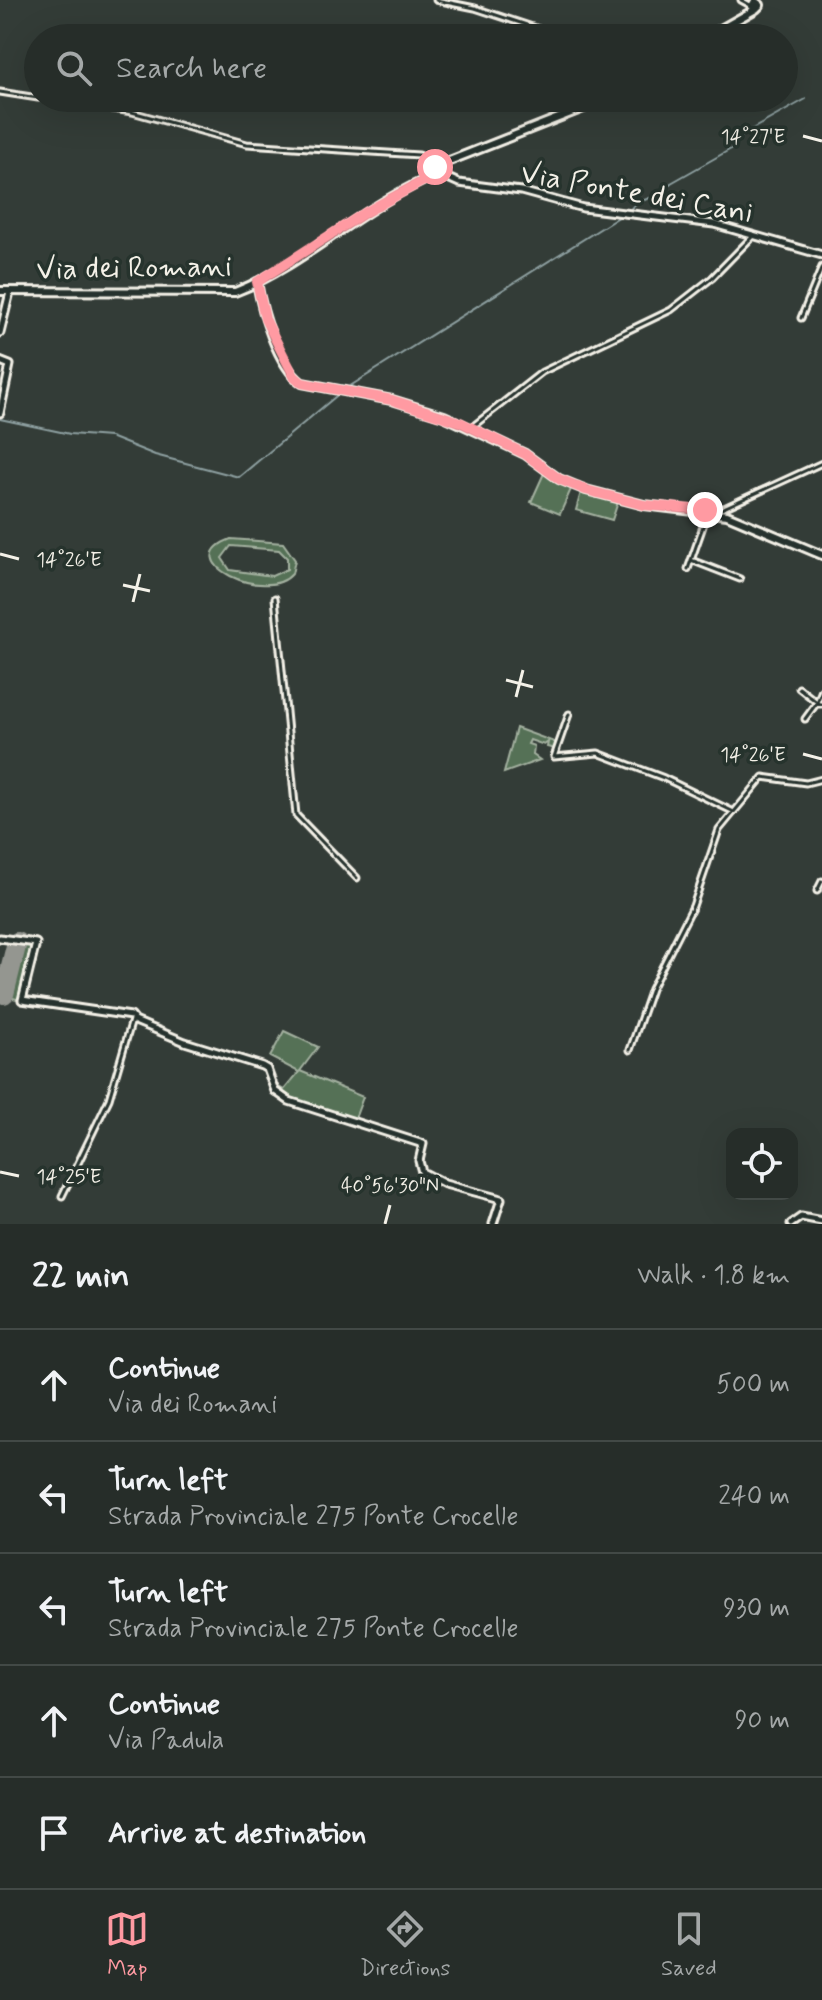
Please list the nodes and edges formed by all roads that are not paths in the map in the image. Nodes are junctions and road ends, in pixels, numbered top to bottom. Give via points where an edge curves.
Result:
1 (436, 0) edge
2 (754, 4) edge
3 (524, 24) edge
4 (725, 24) edge
5 (0, 92) edge
6 (24, 96) edge
7 (132, 112) edge
8 (575, 112) edge
9 (439, 169) junction
10 (754, 235) junction
11 (822, 255) edge
12 (822, 267) edge
13 (257, 282) junction
14 (0, 291) edge
15 (10, 292) junction
16 (801, 318) dead end
17 (0, 333) edge
18 (0, 361) edge
19 (0, 413) edge
20 (472, 427) junction
21 (822, 463) edge
22 (712, 511) junction
23 (822, 555) edge
24 (691, 560) junction
25 (688, 569) dead end
26 (740, 579) dead end
27 (275, 598) dead end
28 (799, 688) dead end
29 (822, 690) edge
30 (819, 702) edge
31 (569, 714) dead end
32 (805, 719) dead end
33 (822, 779) edge
34 (732, 811) junction
35 (357, 878) dead end
36 (822, 881) edge
37 (817, 891) dead end
38 (0, 938) edge
39 (133, 1019) junction
40 (630, 1050) dead end
41 (62, 1196) dead end
42 (822, 1221) edge
43 (493, 1224) edge
44 (791, 1224) edge

1 - 3 street
2 - 4 main road
5 - 6 street
7 - 9 street via 247,144 419,155
8 - 9 main road, Via dei Romani
9 - 10 street, Via Ponte dei Cani via 459,183
9 - 13 main road, Via dei Romani
10 - 11 street, Via Ponte dei Cani
10 - 20 street via 671,310 542,372
12 - 16 street
13 - 15 main road, Via dei Romani via 218,294
13 - 20 main road via 265,319 294,376 310,386 392,400
14 - 15 main road, Via dei Romani
15 - 17 street
18 - 19 street via 10,366
20 - 22 main road via 567,483 629,502
21 - 22 street
22 - 23 main road
22 - 24 street
24 - 25 street
24 - 26 street
27 - 35 street via 296,815
28 - 30 street
29 - 30 street
30 - 32 street
31 - 34 street via 554,757 598,753
33 - 34 street via 806,783 763,777
34 - 40 street via 651,989
36 - 37 street
38 - 39 street via 36,943 22,1000
39 - 41 street via 109,1099
39 - 43 street via 262,1066 277,1094 298,1106 423,1144 422,1172 501,1199
42 - 44 street via 801,1217

